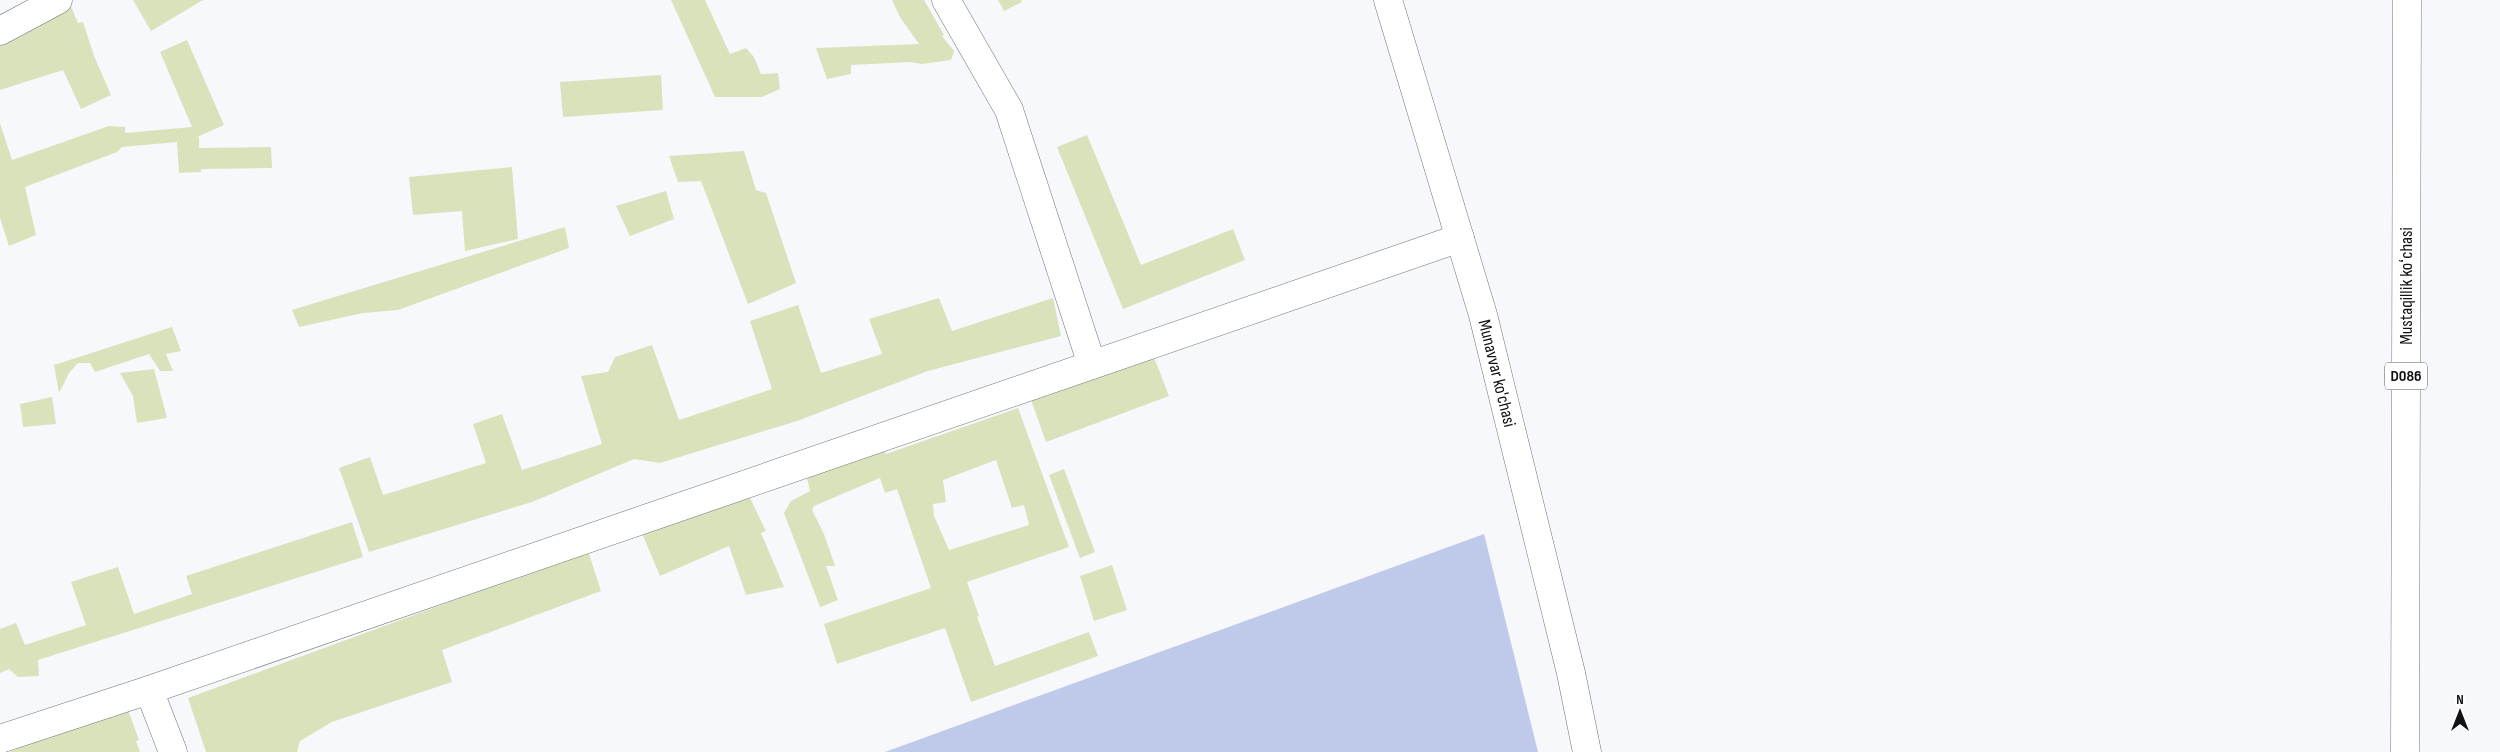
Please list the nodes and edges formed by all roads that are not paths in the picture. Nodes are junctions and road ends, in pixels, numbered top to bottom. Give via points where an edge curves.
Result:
1 (58, 0) edge
2 (946, 0) edge
3 (1388, 0) edge
4 (2407, 0) edge
5 (0, 31) edge
6 (1460, 238) junction
7 (1092, 365) junction
8 (149, 690) junction
9 (0, 740) edge
10 (173, 752) edge
11 (1588, 752) edge
12 (2405, 752) edge

1 - 5 street
2 - 7 street via 1009,110
3 - 6 street, Munavvar ko'chasi
4 - 12 street, Mustaqillik koʻchasi / D086
6 - 7 street
6 - 11 street, Munavvar ko'chasi via 1483,314
7 - 8 street
8 - 9 street
8 - 10 street

